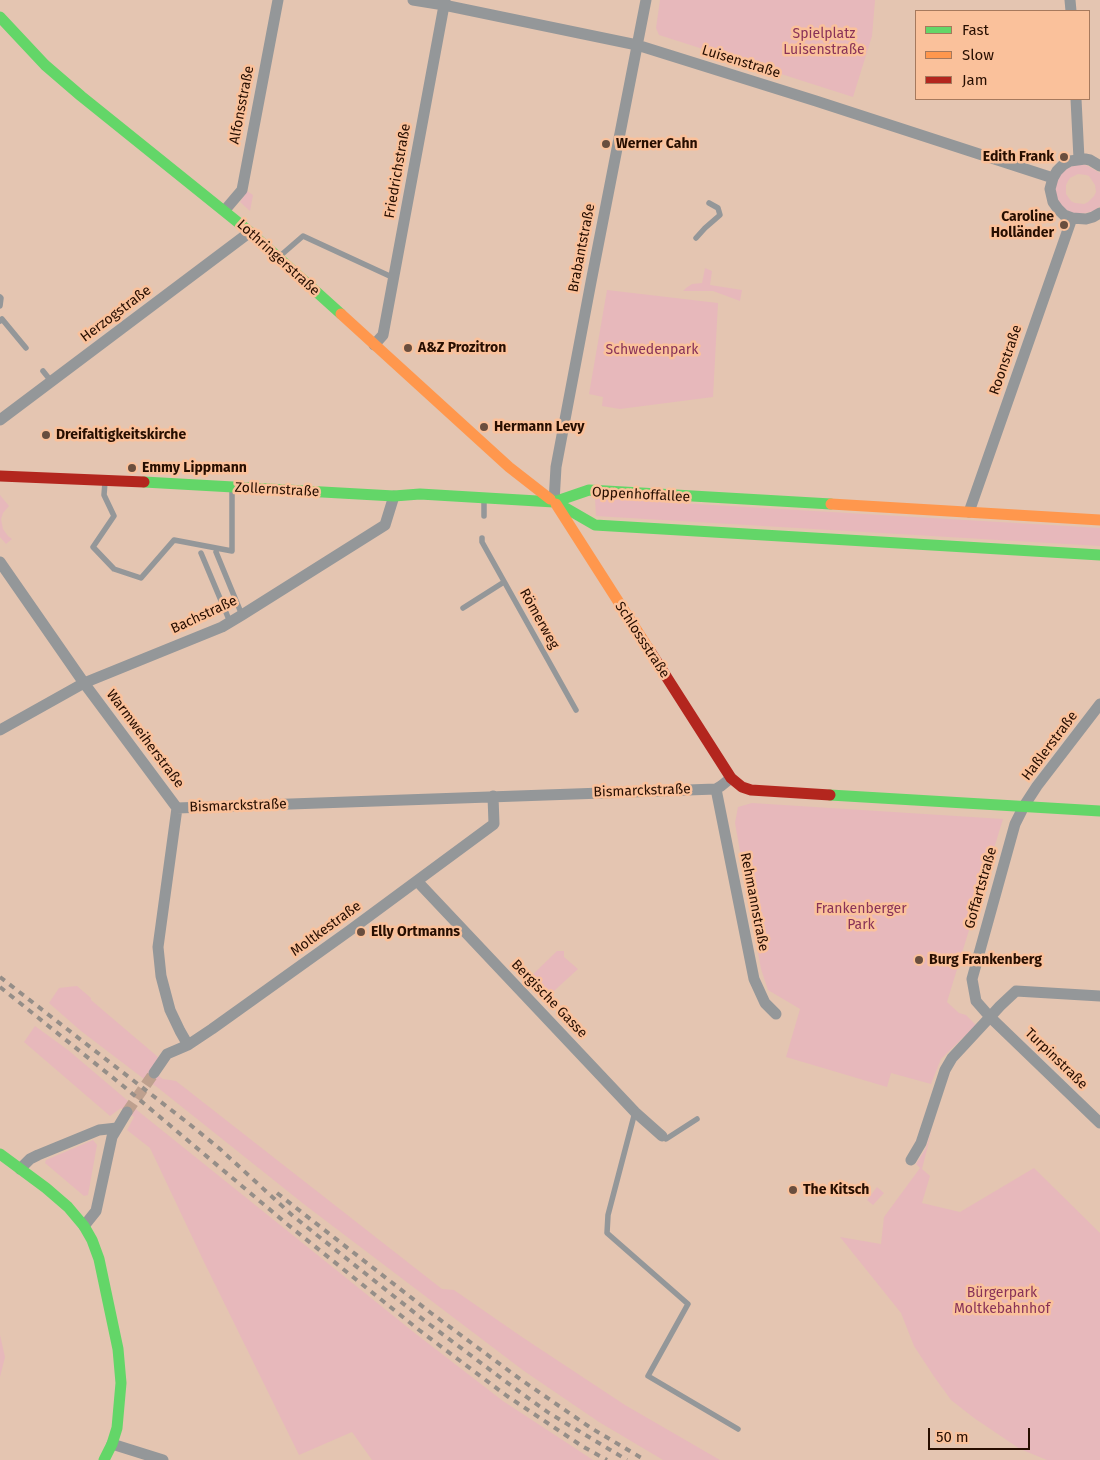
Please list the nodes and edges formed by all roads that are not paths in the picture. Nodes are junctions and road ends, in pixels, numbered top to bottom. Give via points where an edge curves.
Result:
1 (278, 0) edge
2 (413, 0) edge
3 (646, 0) edge
4 (444, 2) edge
5 (0, 17) edge
6 (637, 45) junction
7 (1076, 100) edge
8 (1079, 159) junction
9 (1100, 166) edge
10 (1052, 178) junction
11 (709, 203) dead end
12 (224, 210) junction
13 (1100, 213) edge
14 (1072, 218) junction
15 (250, 232) junction
16 (696, 238) dead end
17 (278, 258) junction
18 (394, 278) junction
19 (0, 297) edge
20 (0, 306) edge
21 (1, 318) edge
22 (374, 345) junction
23 (26, 348) dead end
24 (43, 370) dead end
25 (51, 382) junction
26 (0, 420) edge
27 (0, 476) edge
28 (105, 480) junction
29 (232, 487) junction
30 (394, 496) junction
31 (484, 498) junction
32 (554, 502) junction
33 (969, 512) junction
34 (484, 516) dead end
35 (1100, 520) edge
36 (482, 538) dead end
37 (216, 552) dead end
38 (201, 553) dead end
39 (1100, 555) edge
40 (0, 562) edge
41 (504, 582) junction
42 (463, 608) dead end
43 (242, 615) junction
44 (230, 622) junction
45 (84, 683) junction
46 (1100, 704) edge
47 (576, 710) dead end
48 (0, 730) edge
49 (731, 778) junction
50 (716, 789) junction
51 (493, 796) junction
52 (1024, 806) junction
53 (177, 808) junction
54 (1100, 811) edge
55 (417, 882) junction
56 (1100, 996) edge
57 (776, 1014) dead end
58 (990, 1017) junction
59 (188, 1045) junction
60 (154, 1073) tunnel mouth
61 (127, 1112) tunnel mouth
62 (635, 1112) junction
63 (697, 1119) dead end
64 (1100, 1123) edge
65 (117, 1128) junction
66 (662, 1136) joint
67 (0, 1154) edge
68 (911, 1160) dead end
69 (20, 1169) junction
70 (84, 1226) junction
71 (738, 1429) dead end
72 (112, 1444) junction
73 (104, 1460) edge
74 (163, 1460) edge

1 - 12 street, Alfonsstraße via 242,190
2 - 4 street, Luisenstraße
3 - 6 street, Brabantstraße
4 - 6 street, Luisenstraße
4 - 18 street, Friedrichstraße
5 - 12 street, Lothringerstraße via 45,65
6 - 10 street, Luisenstraße
6 - 32 street, Brabantstraße via 558,458
7 - 8 street
8 - 9 street via 1090,160
8 - 10 street via 1063,165
10 - 14 street via 1053,202 1064,215
11 - 16 lane via 718,208 720,214
12 - 15 street, Lothringerstraße
13 - 14 street via 1086,219
14 - 33 street, Roonstraße
15 - 17 street, Lothringerstraße
15 - 25 street, Herzogstraße
17 - 18 lane via 303,236
17 - 22 street, Lothringerstraße
18 - 22 street, Friedrichstraße via 383,335
19 - 20 lane
21 - 23 lane
22 - 32 street, Lothringerstraße via 502,461
24 - 25 lane
25 - 26 street, Herzogstraße
27 - 28 street, Zollernstraße
28 - 29 street, Zollernstraße
28 - 29 lane via 104,495 114,516 94,547 114,569 141,578 174,540 232,551
29 - 30 street, Zollernstraße
30 - 31 street, Zollernstraße via 420,494
30 - 43 street, Bachstraße via 385,525
31 - 32 street, Zollernstraße
31 - 34 lane
32 - 33 street, Oppenhoffallee via 589,490
32 - 39 street, Oppenhoffallee via 595,525
32 - 49 street, Schlossstraße
33 - 35 street, Oppenhoffallee
36 - 41 lane, Römerweg
37 - 43 lane
38 - 44 lane
40 - 45 street, Warmweiherstraße
41 - 42 lane
41 - 47 lane, Römerweg
43 - 44 street, Bachstraße
44 - 45 street, Bachstraße
45 - 48 street, Bachstraße
45 - 53 street, Warmweiherstraße
46 - 52 street, Haßlerstraße
49 - 50 street
49 - 52 street via 751,790
50 - 51 street, Bismarckstraße
50 - 57 street, Rehmannstraße via 754,978 765,1004
51 - 53 street, Bismarckstraße
51 - 55 street, Moltkestraße via 494,824
52 - 54 street
52 - 58 street, Goffartstraße via 1015,824 972,979 976,1000
53 - 59 street, Warmweiherstraße via 158,947 170,1010
55 - 59 street, Moltkestraße
55 - 62 street, Bergische Gasse
56 - 58 street via 1016,991
58 - 64 street, Turpinstraße
58 - 68 street via 952,1058 921,1143
59 - 60 street, Moltkestraße via 167,1054
61 - 65 street
62 - 66 street, Bergische Gasse
62 - 71 lane via 608,1216 607,1233 688,1304 648,1376
63 - 66 lane via 666,1138
65 - 69 street via 100,1130 38,1154
65 - 70 street via 112,1137 96,1211
67 - 69 street
69 - 70 street via 68,1207
70 - 72 street via 99,1258 118,1349 120,1403
72 - 73 street
72 - 74 street

